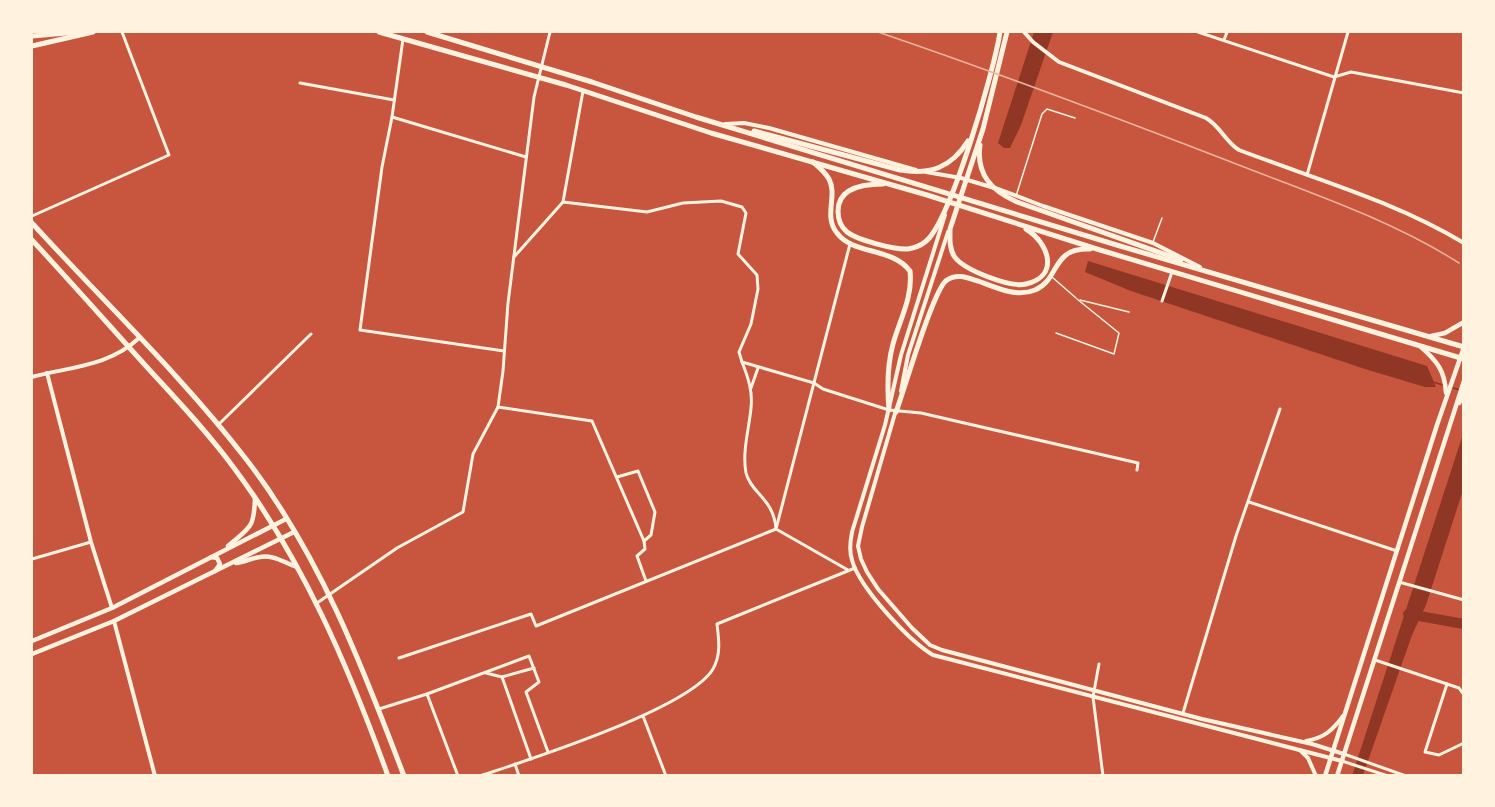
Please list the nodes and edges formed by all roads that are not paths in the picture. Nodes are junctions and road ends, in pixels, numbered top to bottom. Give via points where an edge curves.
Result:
1 (91, 32) edge
2 (122, 32) edge
3 (379, 32) edge
4 (427, 32) edge
5 (550, 32) edge
6 (1000, 32) edge
7 (1007, 32) edge
8 (1024, 32) edge
9 (1198, 32) edge
10 (1227, 32) edge
11 (1347, 32) edge
12 (32, 36) edge
13 (404, 37) junction
14 (1224, 40) junction
15 (32, 46) edge
16 (541, 66) junction
17 (1334, 77) junction
18 (538, 78) junction
19 (300, 83) dead end
20 (583, 91) junction
21 (1464, 93) edge
22 (394, 100) junction
23 (392, 117) junction
24 (696, 117) junction
25 (1075, 118) dead end
26 (725, 124) junction
27 (975, 126) junction
28 (983, 129) junction
29 (526, 157) junction
30 (812, 161) junction
31 (1307, 175) junction
32 (889, 184) junction
33 (1016, 196) junction
34 (563, 202) junction
35 (945, 214) junction
36 (32, 216) edge
37 (1162, 218) dead end
38 (1016, 222) junction
39 (32, 223) edge
40 (950, 229) junction
41 (32, 240) edge
42 (850, 243) junction
43 (1153, 243) junction
44 (1464, 243) edge
45 (1100, 250) junction
46 (513, 257) junction
47 (1200, 267) junction
48 (1172, 272) junction
49 (1221, 274) junction
50 (1050, 276) junction
51 (1077, 299) junction
52 (1162, 301) dead end
53 (1129, 312) dead end
54 (1464, 322) edge
55 (1056, 333) dead end
56 (311, 334) dead end
57 (1424, 337) junction
58 (140, 338) junction
59 (1421, 347) junction
60 (1464, 347) edge
61 (129, 348) junction
62 (504, 351) junction
63 (1462, 359) edge
64 (742, 362) junction
65 (758, 368) junction
66 (47, 373) junction
67 (32, 377) edge
68 (1464, 381) edge
69 (814, 383) junction
70 (750, 389) junction
71 (1447, 394) junction
72 (1461, 396) edge
73 (498, 407) junction
74 (1280, 409) dead end
75 (889, 410) junction
76 (896, 411) junction
77 (218, 425) junction
78 (1137, 470) dead end
79 (618, 477) junction
80 (255, 498) junction
81 (1249, 502) junction
82 (286, 519) junction
83 (273, 527) junction
84 (776, 529) junction
85 (294, 532) junction
86 (281, 540) junction
87 (644, 541) junction
88 (91, 543) junction
89 (1397, 551) junction
90 (221, 552) junction
91 (210, 557) junction
92 (32, 559) edge
93 (234, 563) junction
94 (297, 567) junction
95 (855, 567) junction
96 (848, 570) junction
97 (215, 571) junction
98 (646, 581) junction
99 (1398, 582) junction
100 (329, 595) junction
101 (1464, 600) edge
102 (316, 603) junction
103 (112, 608) junction
104 (114, 621) junction
105 (32, 641) edge
106 (32, 654) edge
107 (399, 658) dead end
108 (1373, 659) junction
109 (1100, 664) dead end
110 (534, 668) junction
111 (485, 673) junction
112 (502, 677) junction
113 (1447, 684) junction
114 (1094, 690) junction
115 (427, 694) junction
116 (1464, 695) edge
117 (1094, 697) junction
118 (379, 710) junction
119 (1345, 712) junction
120 (1183, 713) junction
121 (643, 716) junction
122 (1302, 741) junction
123 (1464, 743) edge
124 (1299, 749) junction
125 (1333, 750) junction
126 (548, 752) junction
127 (1344, 754) junction
128 (1331, 758) junction
129 (531, 759) junction
130 (1342, 761) junction
131 (515, 764) junction
132 (155, 776) edge
133 (388, 776) edge
134 (404, 776) edge
135 (458, 776) edge
136 (480, 776) edge
137 (519, 776) edge
138 (666, 776) edge
139 (1103, 776) edge
140 (1316, 776) edge
141 (1325, 776) edge
142 (1337, 776) edge
143 (1388, 776) edge
144 (1406, 776) edge

1 - 12 main road
1 - 15 main road
2 - 36 street via 169,155
3 - 13 main road
4 - 16 main road
5 - 16 street
6 - 27 main road
7 - 28 main road
8 - 31 street via 1068,66 1206,118 1239,150
9 - 14 street
10 - 14 street
11 - 17 street
13 - 18 main road
13 - 22 street
14 - 17 street
16 - 18 street
16 - 24 main road
17 - 21 street via 1351,72
17 - 31 street
18 - 20 main road
18 - 29 street
19 - 22 street
20 - 30 main road
20 - 34 street
22 - 23 street
23 - 29 street
23 - 62 street via 360,330
24 - 26 main road
24 - 49 main road
25 - 33 lane via 1047,109 1042,114
26 - 27 main road via 919,173 956,157
26 - 33 street via 769,128
27 - 35 main road
28 - 40 main road
28 - 47 main road via 980,160 987,179 1000,195
29 - 46 street
30 - 32 main road
30 - 42 main road via 832,187 830,218 834,229
31 - 44 street via 1411,215
32 - 35 main road via 858,186 840,200 838,214 847,232 900,249 918,246 929,239
32 - 38 main road
33 - 43 street
34 - 46 street
34 - 64 street via 647,212 683,203 722,201 742,207 746,213 738,254 757,275 758,289 751,324 739,352
35 - 75 street via 896,371
37 - 43 lane
38 - 40 main road via 1042,242 1047,253 1042,275 1023,285 971,270 956,258
38 - 45 main road
39 - 58 main road
40 - 76 street via 908,355
41 - 61 main road
42 - 69 street
42 - 75 main road via 898,259 910,271 910,294 888,368
43 - 47 street
45 - 48 main road
45 - 50 main road via 1070,252
46 - 62 street
47 - 49 main road
48 - 52 street
48 - 59 main road
49 - 57 main road
50 - 51 lane
50 - 76 main road via 1040,288 1023,293 964,277 944,281
51 - 53 lane
51 - 55 lane via 1119,333 1114,354
54 - 57 main road via 1445,333
56 - 77 street
57 - 59 main road
57 - 60 main road
58 - 61 street
58 - 77 main road
59 - 63 main road
59 - 71 main road via 1445,377
60 - 63 main road
61 - 66 street via 108,359
61 - 80 main road via 202,428
62 - 73 street
63 - 71 main road
64 - 65 street
64 - 70 street
65 - 69 street
65 - 70 street
66 - 67 street
66 - 88 street
68 - 72 main road
69 - 75 street
69 - 84 street
70 - 84 street via 752,405 744,462 747,477 772,509
71 - 89 main road
72 - 99 main road
73 - 79 street via 592,421
73 - 100 street via 473,454 463,512 397,549
74 - 81 street
75 - 76 street
75 - 95 street via 852,532 850,546
76 - 78 street via 921,413 1138,463
76 - 114 street via 859,538 861,559 878,589 930,645
77 - 82 main road
79 - 87 street
79 - 87 street via 638,471 655,512 651,536
80 - 83 main road
80 - 90 main road via 253,523
81 - 89 street
81 - 120 street
82 - 83 main road
82 - 85 main road
83 - 86 main road
83 - 90 main road
84 - 96 street
84 - 98 street
85 - 86 main road
85 - 100 main road
86 - 93 main road
86 - 94 main road
87 - 98 street via 645,549 637,556
88 - 92 street
88 - 103 street
89 - 119 main road
90 - 91 main road
91 - 97 main road via 217,558 220,564
91 - 103 main road
93 - 94 main road via 260,556
93 - 97 main road
94 - 102 main road
95 - 96 street
95 - 117 street via 904,631 933,655
96 - 121 street via 717,624 718,656 707,678 679,699
97 - 104 main road
98 - 107 street via 536,626 531,614
99 - 101 street
99 - 108 main road
100 - 102 street
100 - 118 main road
102 - 133 main road via 350,676
103 - 105 main road
104 - 106 main road
104 - 132 street
108 - 113 street
108 - 127 main road
109 - 114 street
110 - 111 street via 529,656
110 - 112 street
110 - 126 street via 539,682 526,692
111 - 112 street
111 - 115 street
112 - 129 street
113 - 116 street via 1459,688
113 - 123 street via 1425,752 1438,755
114 - 117 street
114 - 120 street
115 - 118 street
115 - 135 street
117 - 124 street
117 - 139 street
118 - 134 main road
119 - 122 street via 1323,737
119 - 125 main road
120 - 122 street
121 - 126 street
121 - 138 street
122 - 125 street
124 - 128 street
124 - 140 street
125 - 127 street
125 - 128 main road
126 - 129 street
127 - 130 main road
127 - 144 street
128 - 130 street
128 - 141 main road
129 - 131 street
130 - 142 main road
130 - 143 street
131 - 136 street
131 - 137 street

